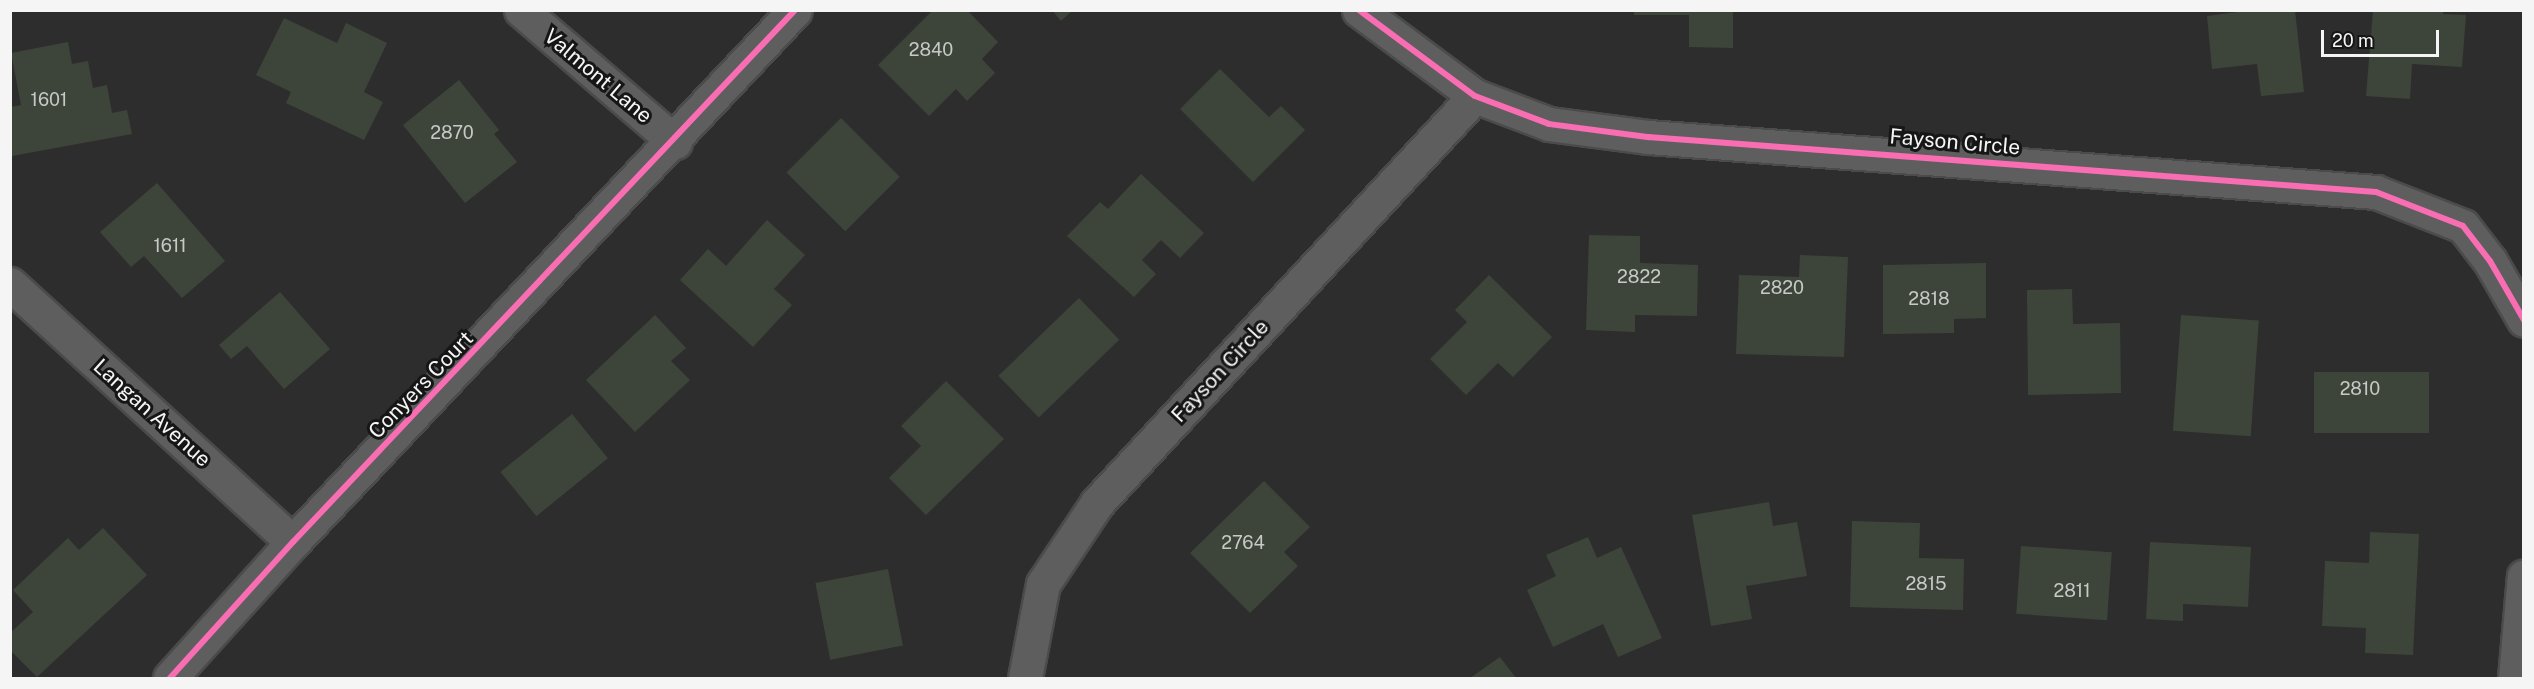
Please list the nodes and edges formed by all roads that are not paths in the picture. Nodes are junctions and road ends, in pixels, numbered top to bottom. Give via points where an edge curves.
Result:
1 (521, 10) edge
2 (795, 10) edge
3 (1359, 10) edge
4 (1475, 96) junction
5 (675, 142) junction
6 (10, 284) edge
7 (2523, 320) edge
8 (293, 543) junction
9 (2523, 576) edge
10 (170, 678) edge
11 (1025, 678) edge
12 (2515, 678) edge

1 - 5 street, Valmont Lane
2 - 5 street, Conyers Court
3 - 4 street, Fayson Circle
4 - 7 street, Fayson Circle via 1549,124 1648,137 2376,192 2463,226 2490,261
4 - 11 street, Fayson Circle via 1097,503 1042,584
5 - 8 street, Conyers Court
6 - 8 street, Langan Avenue
8 - 10 street, Conyers Court
9 - 12 street

